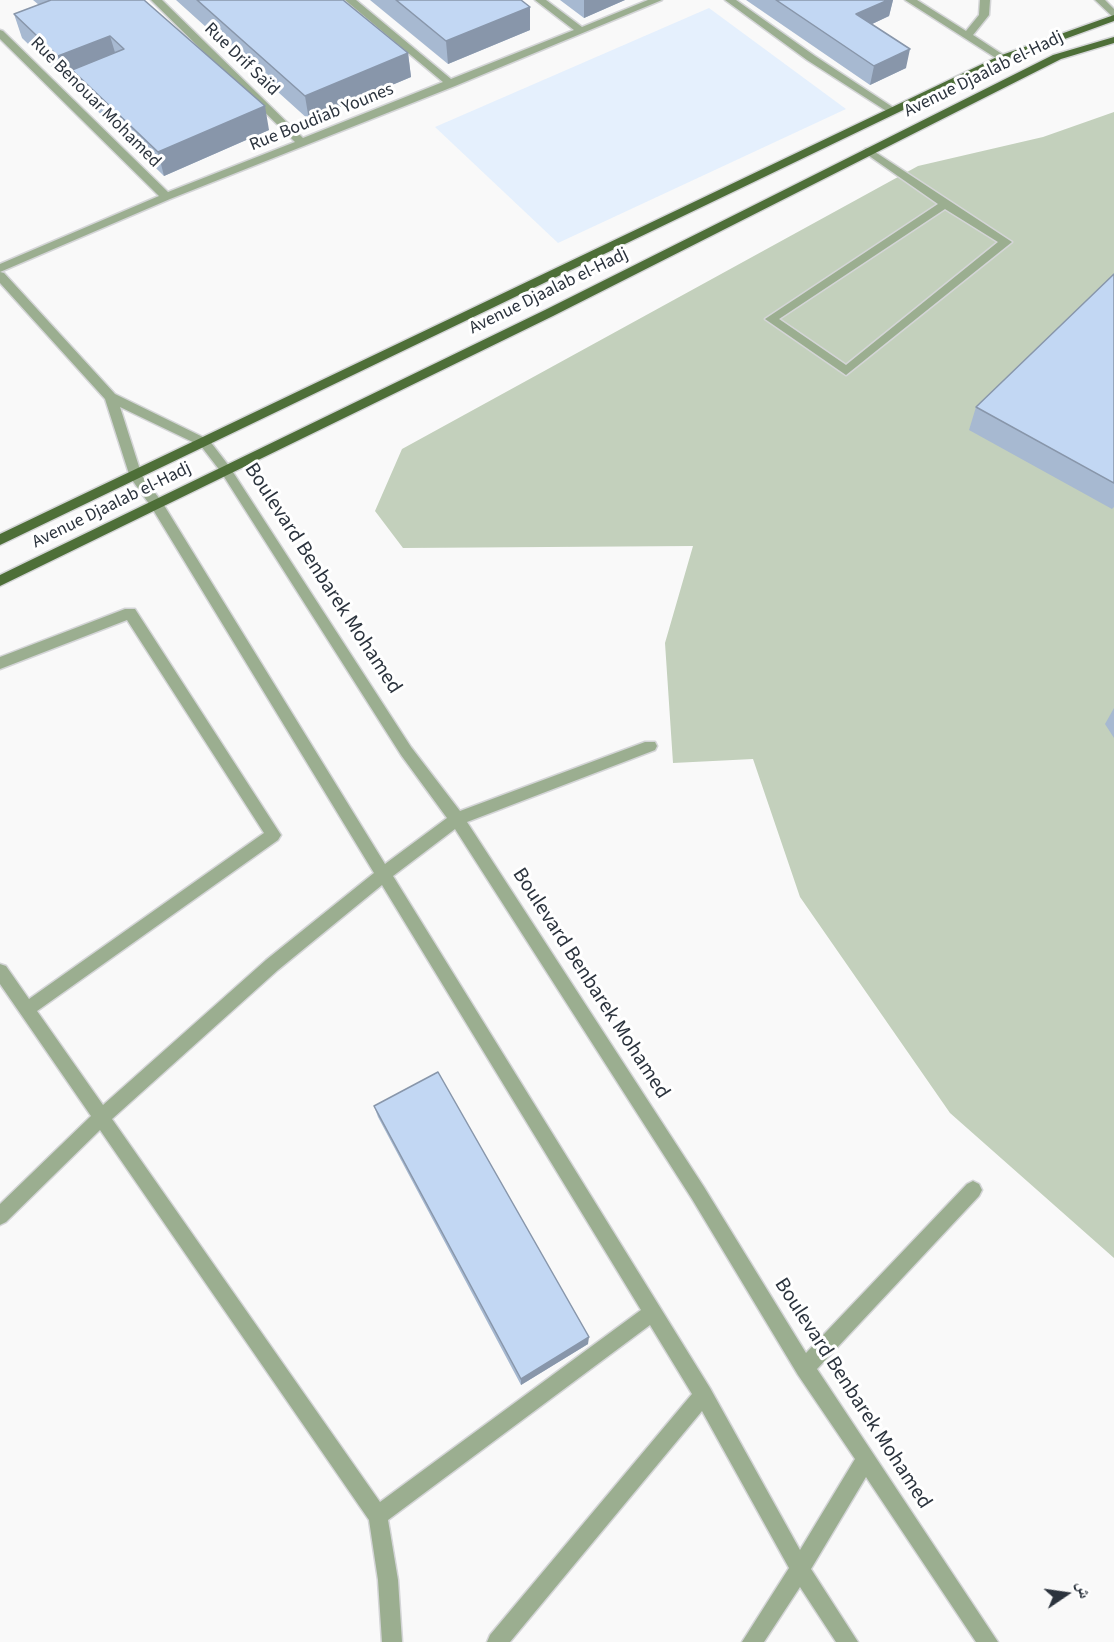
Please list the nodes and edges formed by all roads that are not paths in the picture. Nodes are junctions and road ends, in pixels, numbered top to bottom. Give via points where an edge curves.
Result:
1 (156, 0) edge
2 (350, 0) edge
3 (540, 0) edge
4 (657, 0) edge
5 (730, 0) edge
6 (910, 0) edge
7 (985, 0) edge
8 (1100, 0) edge
9 (1114, 17) edge
10 (582, 31) junction
11 (0, 33) edge
12 (968, 34) junction
13 (1114, 40) edge
14 (1003, 58) junction
15 (451, 84) junction
16 (892, 110) junction
17 (302, 143) junction
18 (869, 151) junction
19 (166, 197) junction
20 (945, 204) junction
21 (0, 268) edge
22 (0, 276) edge
23 (111, 397) junction
24 (205, 443) junction
25 (225, 470) junction
26 (136, 477) junction
27 (157, 505) junction
28 (0, 540) edge
29 (0, 581) edge
30 (0, 663) edge
31 (650, 746) dead end
32 (457, 819) junction
33 (385, 873) junction
34 (0, 971) edge
35 (27, 1009) junction
36 (101, 1118) junction
37 (974, 1190) dead end
38 (0, 1216) edge
39 (652, 1312) junction
40 (805, 1368) junction
41 (703, 1395) junction
42 (866, 1459) junction
43 (378, 1516) junction
44 (800, 1569) junction
45 (392, 1642) edge
46 (497, 1642) edge
47 (752, 1642) edge
48 (848, 1642) edge
49 (988, 1642) edge

1 - 17 street, Rue Drif Saïd
2 - 15 street
3 - 10 street
4 - 10 street, Rue Boudiab Younes
5 - 16 street
6 - 12 street
7 - 12 street via 982,22
8 - 9 street
9 - 14 main road, Avenue Djaalab el-Hadj
10 - 15 street, Rue Boudiab Younes
11 - 19 street, Rue Benouar Mohamed
12 - 14 street
13 - 18 main road, Avenue Djaalab el-Hadj via 1057,57
14 - 16 main road, Avenue Djaalab el-Hadj
15 - 17 street, Rue Boudiab Younes
16 - 24 main road, Avenue Djaalab el-Hadj
17 - 19 street, Rue Boudiab Younes
18 - 20 street
18 - 25 main road, Avenue Djaalab el-Hadj via 549,313
19 - 21 street, Rue Boudiab Younes
20 - 20 street via 1006,242 846,371 771,319
22 - 23 street, Boulevard Benbarek Mohamed
23 - 24 street, Boulevard Benbarek Mohamed
23 - 26 street, Boulevard Benbarek Mohamed
24 - 25 street, Boulevard Benbarek Mohamed
24 - 26 main road, Avenue Djaalab el-Hadj
25 - 27 main road, Avenue Djaalab el-Hadj
25 - 32 street, Boulevard Benbarek Mohamed via 406,751
26 - 27 street, Boulevard Benbarek Mohamed
26 - 28 main road, Avenue Djaalab el-Hadj
27 - 29 main road, Avenue Djaalab el-Hadj
27 - 33 street, Boulevard Benbarek Mohamed
30 - 35 street via 130,613 273,835
31 - 32 street
32 - 33 street
32 - 40 street, Boulevard Benbarek Mohamed via 698,1192
33 - 36 street via 272,965
33 - 39 street, Boulevard Benbarek Mohamed
34 - 35 street
35 - 36 street
36 - 38 street
36 - 43 street
37 - 40 street
39 - 41 street, Boulevard Benbarek Mohamed
39 - 43 street
40 - 42 street, Boulevard Benbarek Mohamed
41 - 44 street, Boulevard Benbarek Mohamed
41 - 46 street
42 - 44 street
42 - 49 street, Boulevard Benbarek Mohamed
43 - 45 street
44 - 47 street
44 - 48 street, Boulevard Benbarek Mohamed

